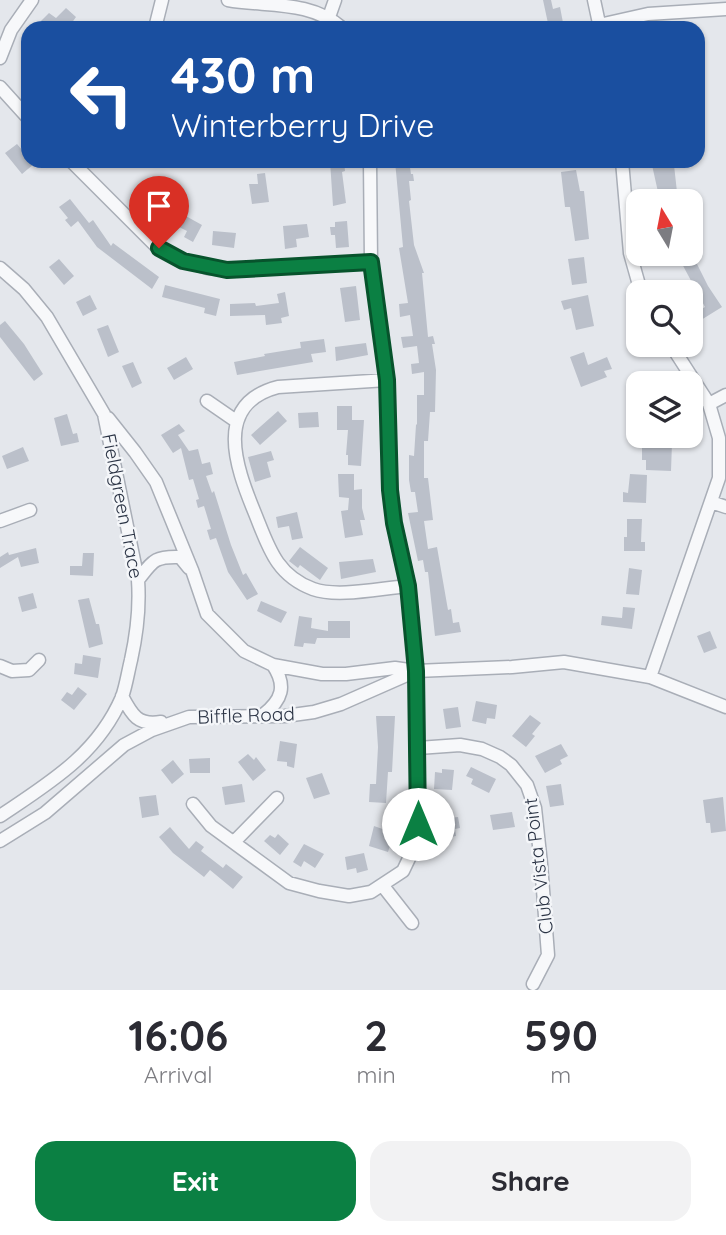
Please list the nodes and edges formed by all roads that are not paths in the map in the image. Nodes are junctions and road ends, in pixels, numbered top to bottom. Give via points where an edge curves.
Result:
1 (32, 0) edge
2 (162, 0) edge
3 (228, 0) edge
4 (335, 0) edge
5 (594, 0) edge
6 (726, 9) edge
7 (330, 17) junction
8 (157, 21) edge
9 (334, 21) edge
10 (598, 21) edge
11 (622, 21) edge
12 (0, 58) edge
13 (0, 87) edge
14 (21, 110) edge
15 (78, 168) edge
16 (370, 168) edge
17 (622, 168) edge
18 (371, 262) junction
19 (0, 268) edge
20 (638, 280) edge
21 (679, 357) edge
22 (387, 380) junction
23 (726, 395) edge
24 (207, 401) dead end
25 (709, 404) junction
26 (104, 414) junction
27 (236, 421) junction
28 (711, 502) junction
29 (726, 507) edge
30 (30, 510) dead end
31 (0, 521) edge
32 (192, 570) junction
33 (138, 580) junction
34 (408, 586) junction
35 (39, 660) dead end
36 (272, 665) junction
37 (0, 666) edge
38 (416, 671) junction
39 (650, 677) junction
40 (122, 696) junction
41 (726, 707) edge
42 (263, 715) junction
43 (189, 717) junction
44 (418, 748) junction
45 (276, 798) dead end
46 (193, 804) dead end
47 (0, 816) edge
48 (0, 841) edge
49 (233, 842) junction
50 (383, 886) junction
51 (412, 923) dead end
52 (533, 984) dead end

1 - 12 street via 11,30
2 - 8 street
3 - 7 street via 312,10
4 - 7 street
5 - 10 street
6 - 11 street via 648,14
7 - 9 street
13 - 14 street
15 - 18 street via 159,248 183,261 227,270
16 - 18 street
17 - 20 street via 630,253
18 - 22 street
19 - 26 street, Fieldgreen Trace via 47,317
21 - 25 street
22 - 27 street via 265,390 248,402
22 - 34 street via 390,490
23 - 25 street
24 - 27 street
25 - 28 street via 720,459
26 - 32 street via 156,482
26 - 33 street, Fieldgreen Trace
27 - 34 street via 233,443 240,477 276,564 314,590
28 - 29 street
28 - 39 street
30 - 31 street
32 - 33 street via 180,557 164,557 154,559
32 - 36 street via 207,614 244,651
33 - 40 street, Fieldgreen Trace via 137,629
34 - 38 street
35 - 37 street via 29,670
36 - 38 street via 322,674 395,668
36 - 42 street via 282,693
38 - 39 street, Biffle Road via 564,662
38 - 42 street, Biffle Road via 314,712
38 - 44 street
39 - 41 street, Biffle Road
40 - 43 street via 128,708 148,724
40 - 47 street, Fieldgreen Trace via 101,734 76,761 52,783
42 - 43 street, Biffle Road
43 - 48 street, Biffle Road via 124,745 45,813
44 - 50 street via 418,824 413,850 403,870
44 - 52 street, Club Vista Point via 482,748 511,765 527,785 535,808 548,954
45 - 49 street
46 - 49 street via 211,826
49 - 50 street via 289,883 349,896
50 - 51 street

